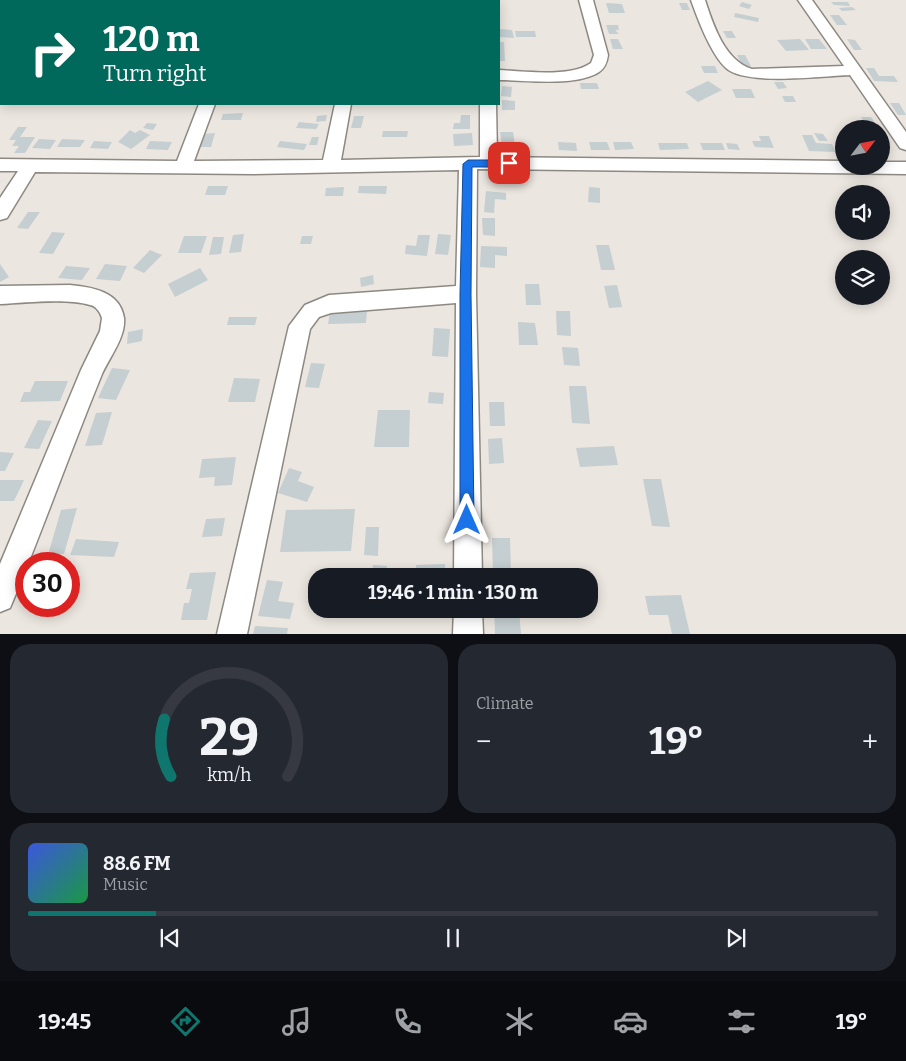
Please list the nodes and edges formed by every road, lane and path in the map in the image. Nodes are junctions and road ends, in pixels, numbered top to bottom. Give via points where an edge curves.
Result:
1 (586, 0) edge
2 (698, 0) edge
3 (805, 0) edge
4 (854, 70) junction
5 (500, 75) edge
6 (207, 105) edge
7 (343, 105) edge
8 (488, 105) edge
9 (906, 144) edge
10 (489, 163) junction
11 (468, 164) junction
12 (0, 165) edge
13 (30, 166) junction
14 (331, 166) junction
15 (183, 168) junction
16 (906, 168) edge
17 (0, 213) edge
18 (466, 294) junction
19 (0, 295) edge
20 (468, 568) edge
21 (0, 598) edge
22 (468, 618) edge
23 (232, 634) edge
24 (468, 634) edge

1 - 5 street via 601,55 595,68 578,74
2 - 4 street via 701,13 730,64 739,70 752,74
3 - 4 street
4 - 9 street
6 - 15 street
7 - 14 street
8 - 10 street
10 - 11 street
10 - 16 street
11 - 14 street
11 - 18 street
12 - 13 street
13 - 15 street
13 - 17 street
14 - 15 street
18 - 20 street
18 - 23 street via 329,304 312,311 300,326
19 - 21 street via 91,296 103,301 113,318 111,332 92,370
22 - 24 street

